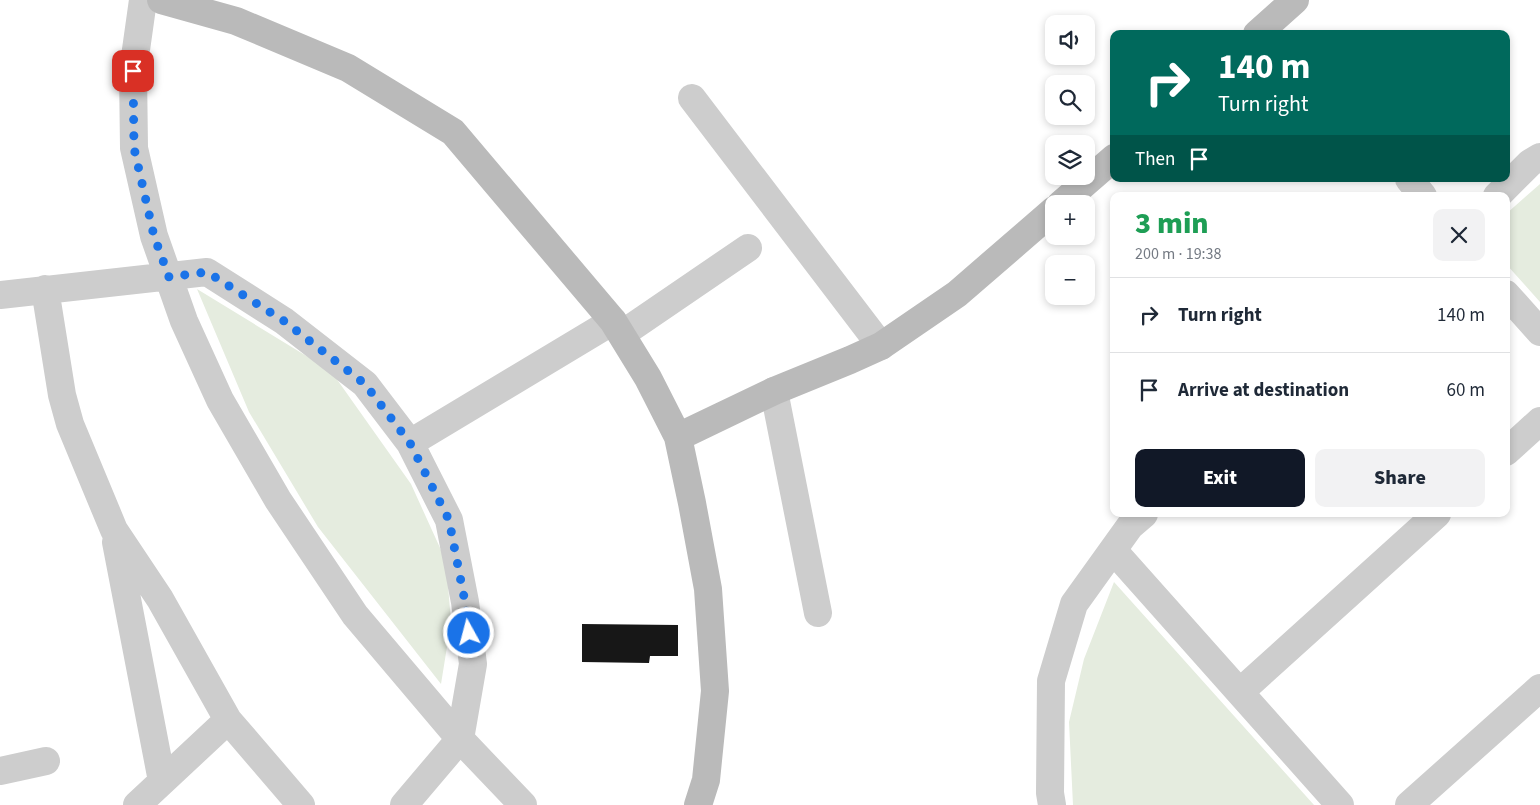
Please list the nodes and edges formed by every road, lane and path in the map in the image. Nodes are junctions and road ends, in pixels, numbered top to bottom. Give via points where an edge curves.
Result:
1 (143, 0) edge
2 (161, 0) edge
3 (1295, 0) edge
4 (199, 5) edge
5 (1261, 30) edge
6 (692, 98) dead end
7 (1540, 157) edge
8 (1110, 161) edge
9 (1411, 182) edge
10 (1420, 192) edge
11 (1501, 192) edge
12 (1071, 195) edge
13 (1045, 218) edge
14 (748, 248) dead end
15 (169, 277) junction
16 (45, 289) junction
17 (0, 295) edge
18 (1510, 298) edge
19 (617, 328) junction
20 (1540, 332) edge
21 (881, 346) junction
22 (774, 391) junction
23 (1540, 421) edge
24 (678, 437) junction
25 (410, 443) junction
26 (1510, 448) edge
27 (1140, 517) edge
28 (1434, 517) edge
29 (114, 530) junction
30 (1114, 550) junction
31 (818, 613) dead end
32 (1540, 688) edge
33 (1240, 692) junction
34 (228, 720) junction
35 (460, 739) junction
36 (46, 761) dead end
37 (0, 771) edge
38 (162, 782) junction
39 (137, 805) edge
40 (301, 805) edge
41 (404, 805) edge
42 (523, 805) edge
43 (698, 805) edge
44 (1052, 805) edge
45 (1340, 805) edge
46 (1409, 805) edge

1 - 15 street via 133,71 134,148 154,236
2 - 4 street
3 - 5 street
4 - 19 street via 348,68 452,132
6 - 21 street
7 - 11 street
8 - 12 street
9 - 10 street
13 - 21 street via 957,294
14 - 19 street
15 - 16 street
15 - 25 street via 207,272 284,321 365,384
15 - 35 street via 184,321 220,400 278,500 355,615
16 - 17 street
16 - 29 street via 62,395 70,424
18 - 20 street
19 - 24 street via 648,378
19 - 25 street
21 - 22 street
22 - 24 street
22 - 31 street
23 - 26 street
24 - 43 street via 708,589 714,682 706,780
25 - 35 street via 449,520 465,602 473,664
27 - 30 street via 1130,526
28 - 33 street
29 - 34 street via 160,599
29 - 38 street
30 - 33 street
30 - 44 street via 1074,604 1051,681
32 - 46 street
33 - 45 street
34 - 38 street
34 - 40 street
35 - 41 street
35 - 42 street
36 - 37 street
38 - 39 street

